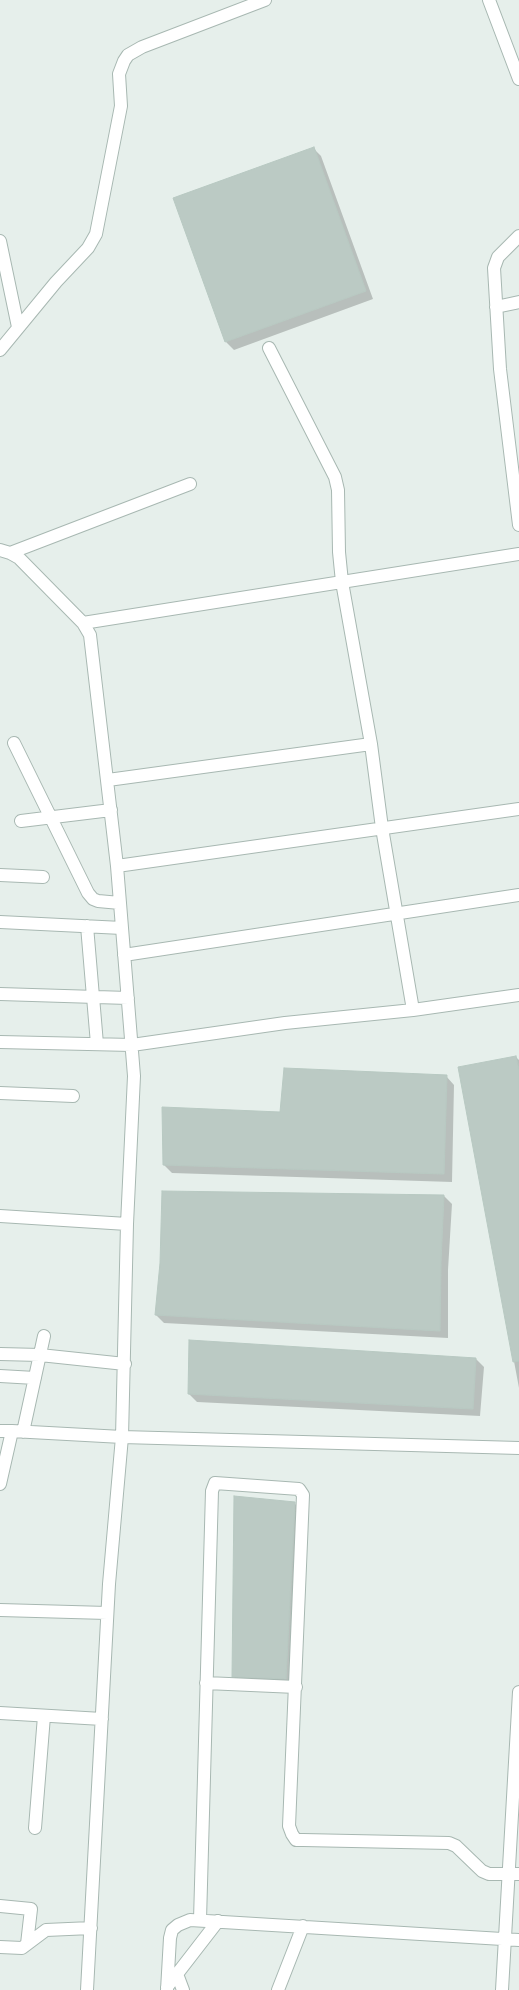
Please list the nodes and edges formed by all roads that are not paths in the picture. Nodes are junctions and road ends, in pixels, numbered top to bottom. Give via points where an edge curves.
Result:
1 (265, 0) edge
2 (489, 0) edge
3 (519, 79) edge
4 (519, 236) edge
5 (0, 244) edge
6 (519, 302) edge
7 (496, 307) junction
8 (18, 328) junction
9 (269, 348) dead end
10 (0, 350) edge
11 (516, 473) edge
12 (190, 484) dead end
13 (519, 525) edge
14 (5, 552) edge
15 (519, 554) edge
16 (342, 582) junction
17 (83, 623) junction
18 (14, 743) dead end
19 (371, 744) junction
20 (108, 780) junction
21 (519, 809) edge
22 (111, 810) junction
23 (51, 817) junction
24 (21, 821) dead end
25 (382, 828) junction
26 (117, 866) junction
27 (0, 875) edge
28 (43, 876) dead end
29 (519, 895) edge
30 (120, 903) junction
31 (397, 913) junction
32 (0, 922) edge
33 (87, 926) junction
34 (122, 928) junction
35 (124, 955) junction
36 (0, 994) edge
37 (519, 995) edge
38 (92, 996) junction
39 (128, 998) junction
40 (413, 1010) junction
41 (0, 1042) edge
42 (97, 1044) junction
43 (132, 1045) junction
44 (0, 1094) edge
45 (73, 1096) dead end
46 (0, 1216) edge
47 (127, 1224) junction
48 (44, 1336) dead end
49 (0, 1354) edge
50 (40, 1355) junction
51 (125, 1364) junction
52 (0, 1376) edge
53 (35, 1378) junction
54 (12, 1431) edge
55 (122, 1437) junction
56 (519, 1448) edge
57 (0, 1480) edge
58 (0, 1610) edge
59 (107, 1614) junction
60 (206, 1683) junction
61 (296, 1687) junction
62 (519, 1692) edge
63 (0, 1714) edge
64 (44, 1716) junction
65 (102, 1719) junction
66 (35, 1828) dead end
67 (513, 1874) edge
68 (0, 1906) edge
69 (200, 1920) junction
70 (218, 1921) junction
71 (303, 1926) junction
72 (91, 1928) junction
73 (504, 1939) junction
74 (519, 1940) edge
75 (27, 1944) junction
76 (0, 1947) edge
77 (177, 1974) junction
78 (167, 1989) edge
79 (87, 1990) edge
80 (183, 1990) edge
81 (278, 1990) edge
82 (502, 1990) edge

1 - 8 street via 142,47 128,55 119,74 120,106 96,234 88,248
2 - 3 street
4 - 7 street via 495,263
5 - 8 street
6 - 7 street
7 - 11 street via 500,369
8 - 10 street
9 - 16 street via 335,477 338,490
11 - 13 street
12 - 14 street
14 - 17 street via 20,558
15 - 16 street
16 - 17 street
16 - 19 street
17 - 20 street via 90,635
18 - 23 street
19 - 20 street
19 - 25 street
20 - 22 street
21 - 25 street
22 - 23 street
22 - 26 street
23 - 24 street
23 - 30 street via 88,893 98,901
25 - 26 street
25 - 31 street
26 - 30 street
27 - 28 street
29 - 31 street
30 - 34 street
31 - 35 street
31 - 40 street
32 - 33 street
33 - 34 street
33 - 38 street
34 - 35 street
35 - 39 street
36 - 38 street
37 - 40 street
38 - 39 street
38 - 42 street
39 - 43 street
40 - 43 street via 285,1023
41 - 42 street
42 - 43 street
43 - 47 street via 134,1076
44 - 45 street
46 - 47 street
47 - 51 street
48 - 50 street
49 - 50 street
50 - 51 street
50 - 53 street
51 - 55 street
52 - 53 street
53 - 54 street
54 - 55 street
54 - 57 street
55 - 56 street
55 - 59 street
58 - 59 street
59 - 65 street
60 - 61 street
60 - 61 street via 212,1491 213,1486 219,1483 299,1490 303,1495
60 - 69 street
61 - 67 street via 289,1826 296,1840 449,1843 456,1846 482,1871 489,1874
62 - 67 street
63 - 64 street
64 - 65 street
64 - 66 street
65 - 72 street
67 - 73 street
68 - 75 street via 31,1910
69 - 70 street
69 - 78 street via 184,1922 172,1930
70 - 71 street
70 - 77 street
71 - 73 street
71 - 81 street
72 - 75 street via 46,1930
72 - 79 street
73 - 74 street
73 - 82 street
75 - 76 street via 18,1949
77 - 78 street
77 - 80 street

